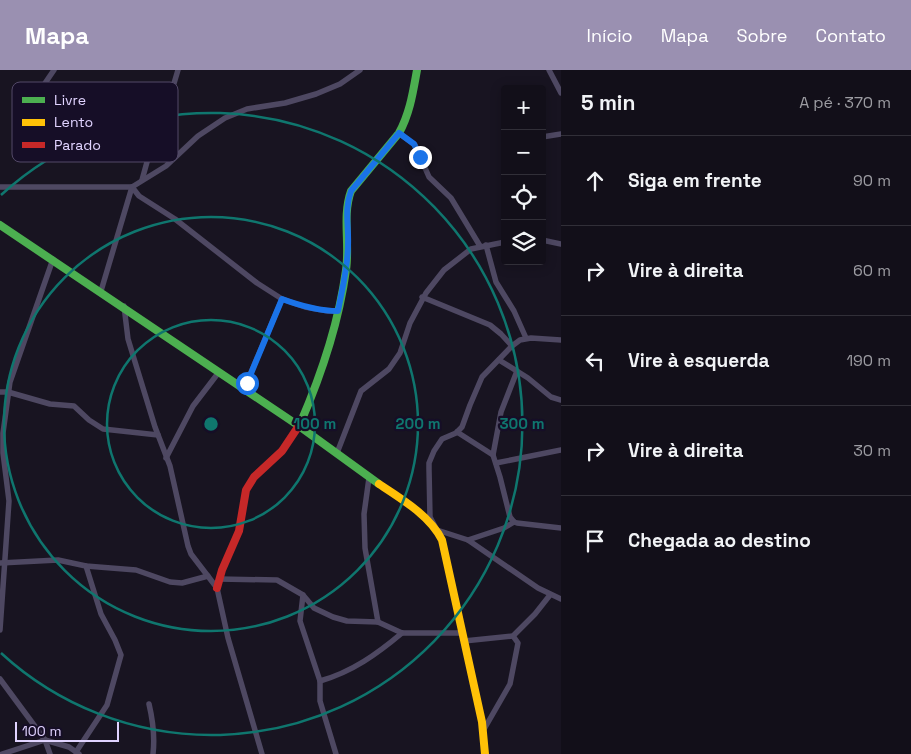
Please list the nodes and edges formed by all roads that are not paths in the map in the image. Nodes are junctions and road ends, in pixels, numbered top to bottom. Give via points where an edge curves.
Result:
1 (54, 70) edge
2 (178, 70) edge
3 (360, 70) edge
4 (417, 70) edge
5 (549, 70) edge
6 (46, 82) edge
7 (174, 82) edge
8 (561, 93) edge
9 (399, 133) junction
10 (561, 134) edge
11 (546, 136) edge
12 (178, 155) edge
13 (147, 162) edge
14 (170, 162) edge
15 (142, 180) junction
16 (0, 187) edge
17 (132, 187) junction
18 (0, 225) edge
19 (546, 241) edge
20 (501, 243) edge
21 (561, 244) edge
22 (483, 245) junction
23 (53, 259) junction
24 (101, 291) junction
25 (422, 297) junction
26 (282, 299) junction
27 (124, 306) junction
28 (338, 311) junction
29 (526, 338) junction
30 (561, 340) edge
31 (512, 346) junction
32 (499, 360) junction
33 (517, 371) junction
34 (219, 372) junction
35 (244, 389) junction
36 (0, 392) edge
37 (8, 392) junction
38 (561, 400) edge
39 (299, 426) junction
40 (457, 432) junction
41 (158, 435) junction
42 (561, 450) edge
43 (337, 452) junction
44 (1, 453) edge
45 (493, 455) junction
46 (166, 458) junction
47 (496, 462) junction
48 (369, 478) junction
49 (514, 522) junction
50 (561, 528) edge
51 (437, 530) junction
52 (468, 540) junction
53 (2, 562) edge
54 (86, 566) junction
55 (208, 576) junction
56 (219, 579) junction
57 (217, 588) junction
58 (550, 595) junction
59 (304, 596) junction
60 (560, 597) edge
61 (378, 622) junction
62 (0, 630) edge
63 (402, 633) junction
64 (513, 636) junction
65 (463, 637) junction
66 (0, 678) edge
67 (320, 681) junction
68 (149, 704) dead end
69 (483, 731) junction
70 (45, 740) junction
71 (78, 753) edge
72 (2, 754) edge
73 (50, 754) edge
74 (153, 754) edge
75 (262, 754) edge
76 (336, 754) edge
77 (486, 754) edge

1 - 6 street
2 - 7 street
3 - 12 street via 340,84 316,94 247,109 225,118
4 - 9 street via 409,111
5 - 8 street
9 - 22 street via 414,144 429,177 451,198
9 - 28 street via 351,191 347,202 346,271
10 - 11 street
13 - 15 street
14 - 15 street
15 - 17 street
16 - 17 street
17 - 24 street
17 - 26 street via 139,196
18 - 23 street
19 - 21 street
20 - 22 street
22 - 25 street via 457,258
22 - 29 street via 496,282
23 - 24 street
23 - 37 street
24 - 27 street
25 - 31 street via 490,326
25 - 43 street via 400,353 389,369 361,391
26 - 28 street via 305,307
26 - 35 street
27 - 34 street
27 - 41 street via 128,340
28 - 39 street via 314,391
29 - 30 street
29 - 31 street
31 - 32 street
32 - 33 street
32 - 40 street via 482,377
33 - 38 street via 551,397
33 - 45 street via 502,412
34 - 35 street
34 - 46 street via 193,406
35 - 39 street
36 - 37 street
37 - 41 street via 50,404 74,406 103,429
37 - 44 street
39 - 43 street
39 - 56 street via 282,451 250,482 244,497 239,531
40 - 45 street
40 - 51 street via 442,439 429,463 430,516
41 - 46 street
42 - 47 street
43 - 48 street
44 - 53 street via 9,501
45 - 47 street
46 - 55 street via 188,546
47 - 49 street
48 - 51 street via 405,501
48 - 61 street via 364,514 365,548
49 - 50 street
49 - 52 street
51 - 52 street
51 - 65 street via 445,550
52 - 58 street
53 - 54 street via 58,560
53 - 62 street
54 - 55 street via 136,570 182,583
54 - 71 street via 101,614 121,655 107,705
55 - 57 street
56 - 57 street
56 - 59 street via 277,580
57 - 75 street
58 - 60 street
58 - 64 street
59 - 61 street via 314,608 333,617
59 - 67 street via 300,622
61 - 63 street
63 - 65 street
63 - 67 street via 358,666
64 - 65 street
64 - 69 street via 518,644 510,684
65 - 69 street
66 - 70 street
67 - 76 street via 320,701
68 - 74 street via 153,722
69 - 77 street
70 - 71 street
70 - 72 street
70 - 73 street

